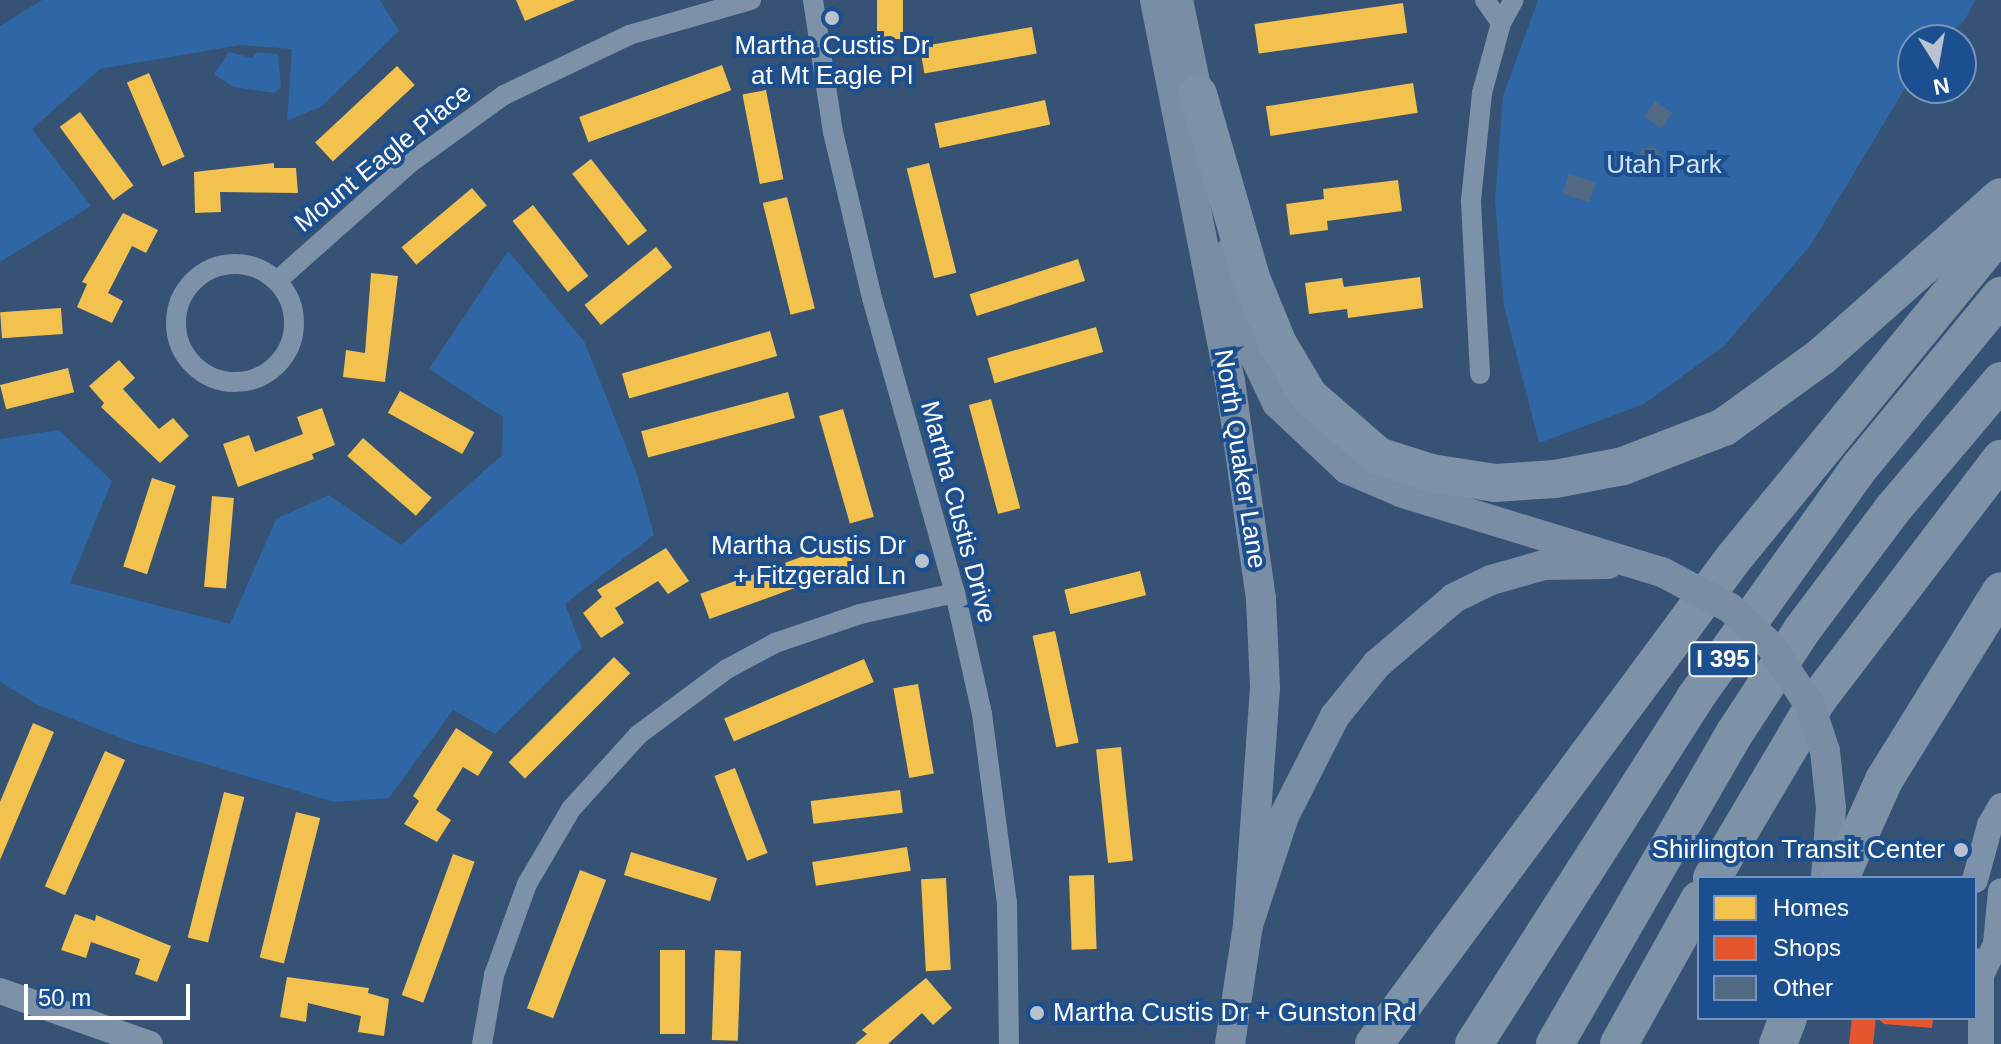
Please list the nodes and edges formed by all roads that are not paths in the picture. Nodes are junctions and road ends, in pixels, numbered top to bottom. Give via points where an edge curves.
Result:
1 (751, 0) edge
2 (813, 0) edge
3 (1155, 0) edge
4 (1178, 0) edge
5 (1485, 0) edge
6 (1514, 0) edge
7 (1501, 23) junction
8 (1198, 94) junction
9 (2001, 197) edge
10 (2001, 232) edge
11 (278, 280) junction
12 (2001, 296) edge
13 (1480, 374) dead end
14 (2001, 381) edge
15 (2001, 459) edge
16 (1662, 572) junction
17 (2001, 591) edge
18 (955, 593) junction
19 (2001, 806) edge
20 (1713, 876) edge
21 (1826, 876) edge
22 (1841, 876) edge
23 (1976, 876) edge
24 (2001, 891) edge
25 (1697, 904) edge
26 (1248, 925) junction
27 (1978, 968) edge
28 (0, 991) edge
29 (1787, 1020) edge
30 (1798, 1020) edge
31 (150, 1044) edge
32 (482, 1044) edge
33 (1009, 1044) edge
34 (1230, 1044) edge
35 (1374, 1044) edge
36 (1474, 1044) edge
37 (1555, 1044) edge
38 (1619, 1044) edge
39 (1778, 1044) edge
40 (1793, 1044) edge
41 (1981, 1044) edge

1 - 11 street, Mount Eagle Place via 629,35 504,95 398,173
2 - 18 street, Martha Custis Drive via 833,132 872,298
3 - 26 main road, North Quaker Lane via 1230,381 1261,599 1265,688
4 - 8 main road, North Quaker Lane
5 - 7 street
6 - 7 street
7 - 13 street via 1482,93 1471,200
8 - 9 highway via 1251,278 1278,344 1309,396 1378,456 1431,473 1495,483 1623,466 1724,427 1798,376
8 - 16 main road, North Quaker Lane via 1255,357 1277,403 1300,430 1347,469 1403,493
10 - 35 highway via 1733,559
11 - 11 street via 293,306 295,323 284,357 251,380 211,378 194,366 181,350 175,320 184,291 197,276 236,263
12 - 36 highway, I 395 via 1860,467 1695,698
14 - 37 highway via 1892,510 1802,630 1734,734
15 - 20 highway via 1818,699
16 - 21 main road, bridge via 1730,608 1770,645 1810,706 1825,751 1831,808
16 - 26 main road via 1600,563 1544,565 1491,580 1423,620 1377,664 1311,755 1284,816
17 - 22 highway via 1884,780
18 - 32 street via 860,614 775,643 727,669 638,735 571,809 527,884 494,975
18 - 33 street, Martha Custis Drive via 1000,833
19 - 23 street
24 - 27 street via 1996,944
25 - 38 highway
26 - 34 main road
27 - 41 street
28 - 31 street
29 - 39 highway
30 - 40 main road

